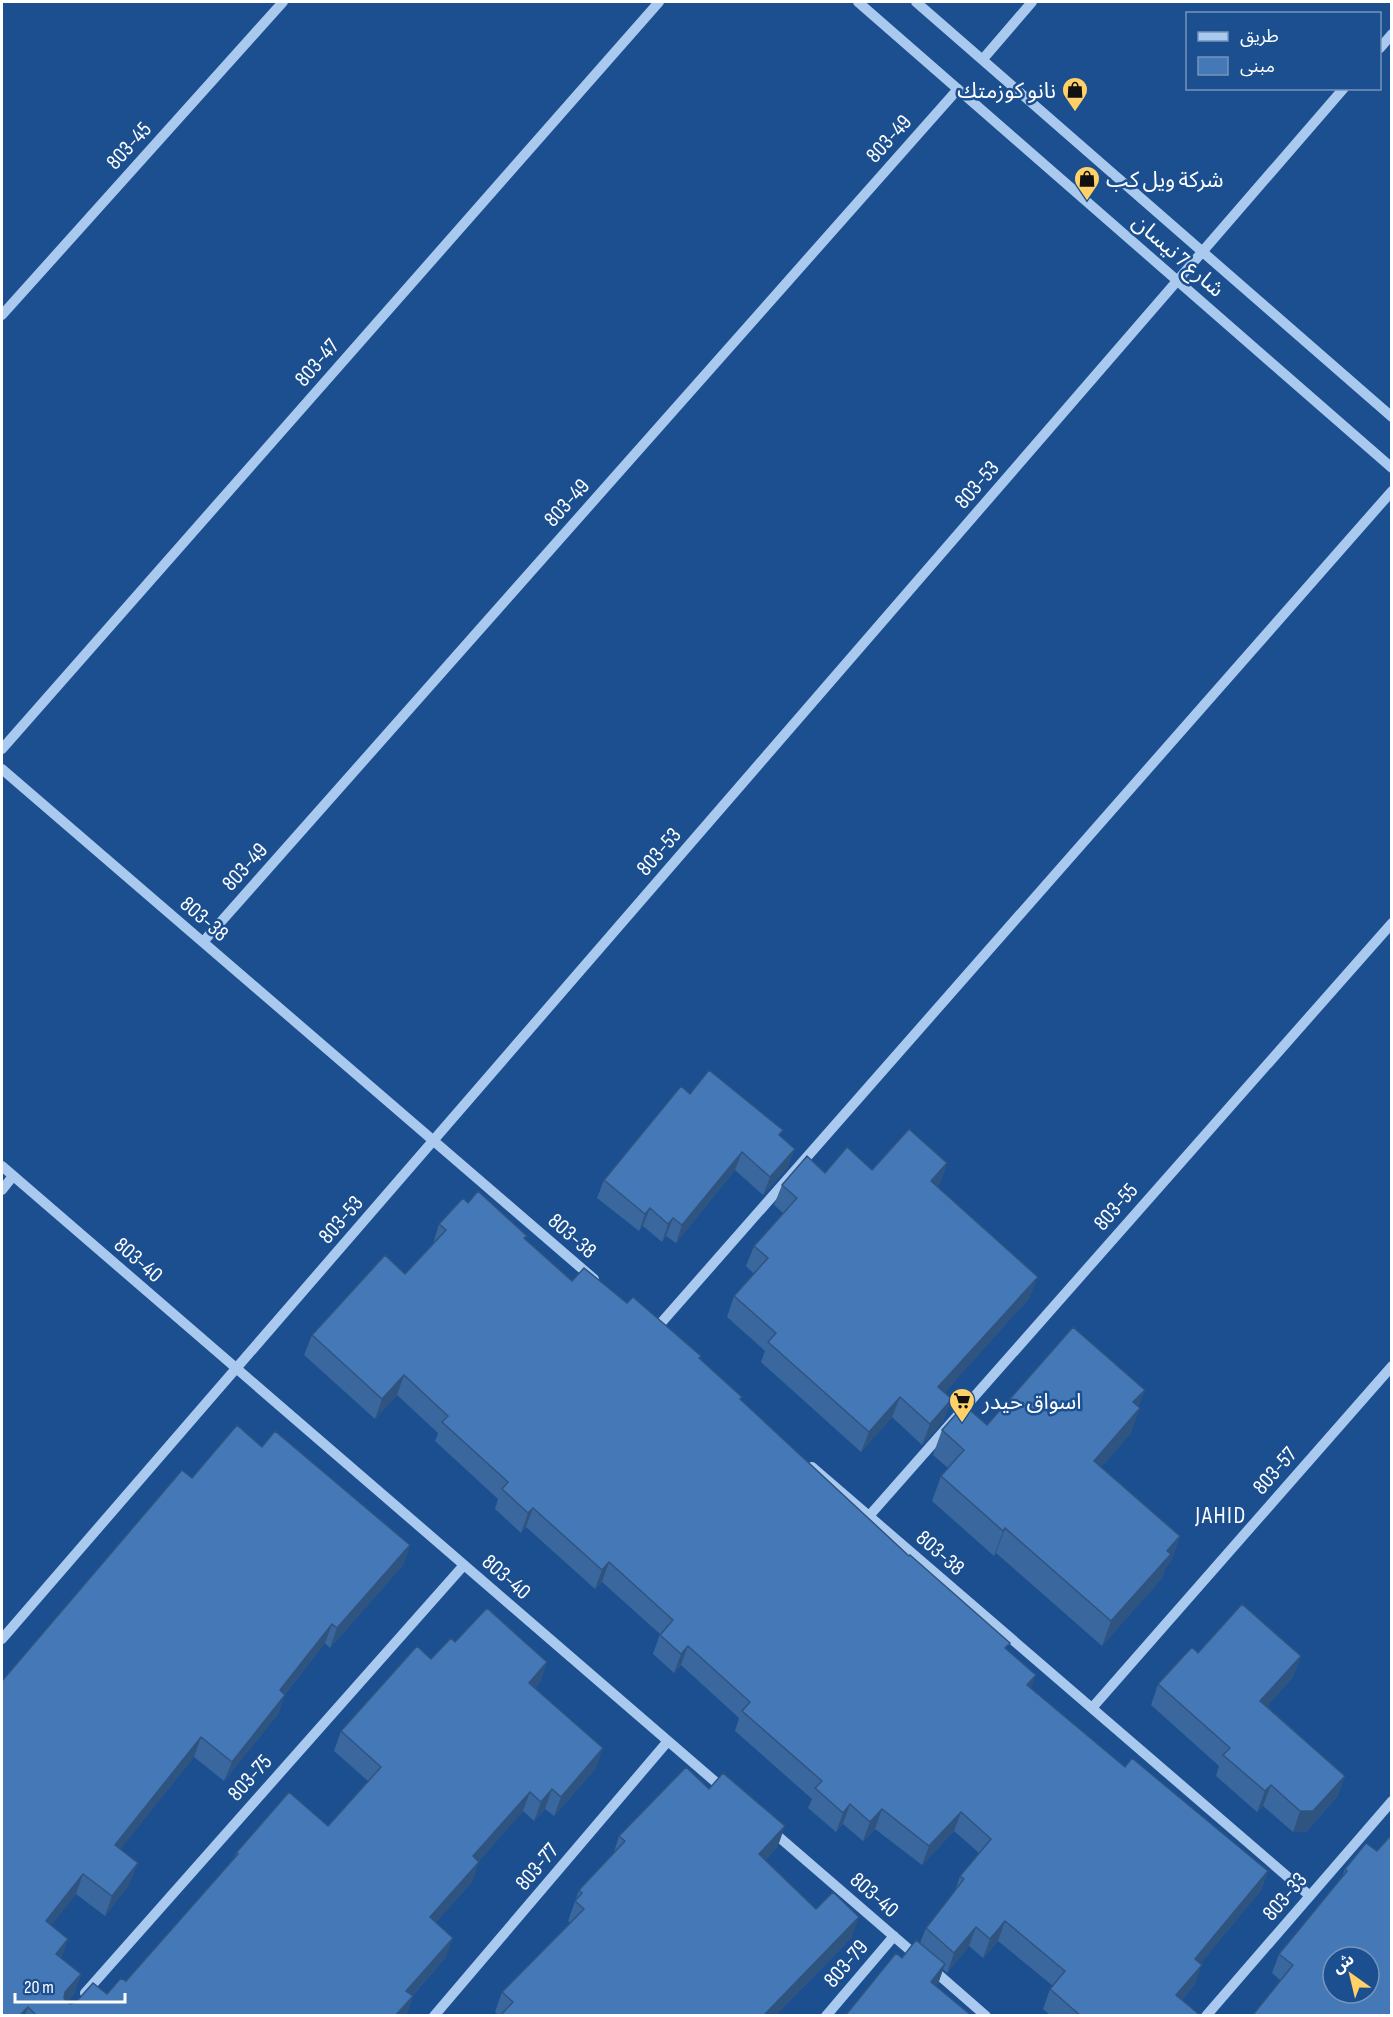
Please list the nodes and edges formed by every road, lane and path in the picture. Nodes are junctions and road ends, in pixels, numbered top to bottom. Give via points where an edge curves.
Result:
1 (283, 2) edge
2 (659, 2) edge
3 (858, 2) edge
4 (916, 2) edge
5 (1032, 2) edge
6 (1392, 34) edge
7 (1381, 47) edge
8 (983, 59) junction
9 (958, 88) junction
10 (1342, 90) edge
11 (1203, 252) junction
12 (1178, 280) junction
13 (2, 315) edge
14 (1392, 417) edge
15 (1392, 468) edge
16 (1392, 492) edge
17 (2, 749) edge
18 (2, 769) edge
19 (1392, 922) edge
20 (203, 942) junction
21 (434, 1140) junction
22 (2, 1166) edge
23 (13, 1176) junction
24 (2, 1190) edge
25 (601, 1285) edge
26 (663, 1338) edge
27 (1392, 1366) edge
28 (236, 1368) junction
29 (806, 1462) edge
30 (869, 1516) junction
31 (464, 1565) junction
32 (2, 1639) edge
33 (1092, 1708) junction
34 (668, 1741) junction
35 (732, 1796) edge
36 (1392, 1802) edge
37 (768, 1827) edge
38 (1310, 1896) junction
39 (894, 1936) junction
40 (80, 1998) edge
41 (434, 2016) edge
42 (825, 2016) edge
43 (986, 2016) edge
44 (1206, 2016) edge

1 - 13 street, 803-45
2 - 17 street, 803-47
3 - 9 street, شارع 7 نيسان
4 - 8 street, شارع 7 نيسان
5 - 8 street
6 - 7 street
8 - 11 street, شارع 7 نيسان
9 - 12 street, شارع 7 نيسان
9 - 20 street, 803-49
10 - 11 street, 803-53
11 - 12 street, 803-53
11 - 14 street, شارع 7 نيسان
12 - 15 street, شارع 7 نيسان
12 - 21 street, 803-53
16 - 26 street via 649,1327
18 - 20 street, 803-38
19 - 30 street, 803-55
20 - 21 street, 803-38
21 - 25 street, 803-38
21 - 28 street, 803-53
22 - 23 street, 803-40
23 - 24 street
23 - 28 street, 803-40
27 - 33 street, 803-57
28 - 31 street, 803-40
28 - 32 street, 803-53
29 - 30 street, 803-38
30 - 33 street, 803-38
31 - 34 street, 803-40
31 - 40 street, 803-75
33 - 38 street, 803-38
34 - 35 street, 803-40
34 - 41 street, 803-77
36 - 38 street, 803-33
37 - 39 street, 803-40
38 - 44 street, 803-33
39 - 42 street, 803-79
39 - 43 street, 803-40

